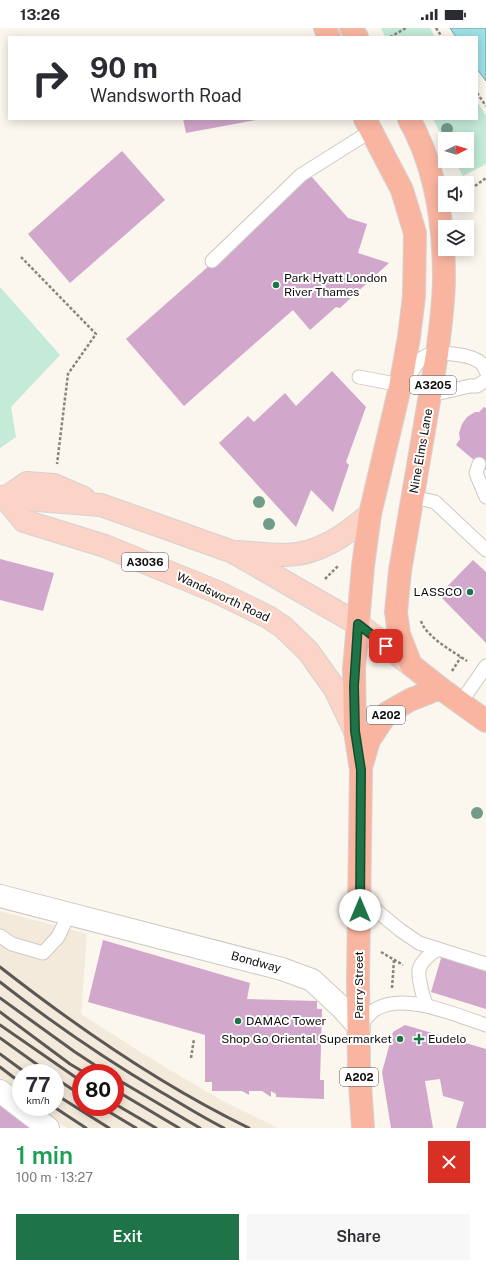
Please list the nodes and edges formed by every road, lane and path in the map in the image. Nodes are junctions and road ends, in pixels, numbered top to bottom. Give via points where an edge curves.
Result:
1 (406, 28) edge
2 (392, 36) edge
3 (478, 94) edge
4 (486, 106) edge
5 (410, 120) edge
6 (368, 125) edge
7 (486, 178) edge
8 (474, 187) edge
9 (21, 257) dead end
10 (212, 261) dead end
11 (438, 354) junction
12 (486, 371) edge
13 (360, 377) dead end
14 (486, 380) edge
15 (400, 386) junction
16 (431, 395) junction
17 (56, 464) dead end
18 (479, 464) dead end
19 (413, 497) junction
20 (486, 497) edge
21 (2, 498) edge
22 (370, 514) junction
23 (486, 550) edge
24 (233, 552) junction
25 (339, 565) dead end
26 (325, 579) dead end
27 (420, 617) dead end
28 (358, 624) junction
29 (462, 657) dead end
30 (411, 665) junction
31 (486, 666) edge
32 (440, 688) junction
33 (461, 702) junction
34 (486, 721) edge
35 (355, 731) junction
36 (361, 770) junction
37 (0, 896) edge
38 (360, 897) junction
39 (69, 914) junction
40 (0, 936) edge
41 (438, 949) junction
42 (381, 952) dead end
43 (394, 960) junction
44 (486, 964) edge
45 (406, 967) dead end
46 (392, 992) dead end
47 (427, 1006) junction
48 (486, 1024) edge
49 (359, 1027) junction
50 (194, 1039) dead end
51 (191, 1058) dead end
52 (0, 1092) edge
53 (48, 1128) edge
54 (363, 1128) edge

1 - 2 path
3 - 4 path
5 - 11 highway, Nine Elms Lane / A3205 via 427,157 440,211 444,279
6 - 10 lane via 301,175
6 - 15 highway, A3205 via 402,190 415,233 414,296
7 - 8 path
9 - 17 path via 96,334 68,374
11 - 12 lane via 462,354 481,363
11 - 15 lane via 422,357 406,382
11 - 16 highway, Nine Elms Lane / A3205
13 - 15 lane
14 - 16 lane via 477,386
15 - 22 highway, A3205
16 - 19 highway, Nine Elms Lane / A3205
18 - 20 lane via 476,473
19 - 23 lane via 435,502
19 - 30 highway, Nine Elms Lane / A3205 via 400,571 396,612 399,634
21 - 24 main road via 27,483 54,485 101,505
21 - 35 main road, Wandsworth Road / A3036 via 24,521 105,546 268,616 308,651 334,689
22 - 24 main road via 348,533 331,543 305,552 286,555
22 - 28 highway, A3205
24 - 28 main road
25 - 26 path
27 - 29 path via 422,624 433,637
28 - 30 main road
28 - 35 highway, Parry Street / A202 via 354,669
30 - 32 highway
31 - 33 lane
32 - 33 highway
32 - 36 highway, Parry Street / A202 via 387,713 369,740
33 - 34 highway
35 - 36 highway, Parry Street / A202
36 - 38 highway, Parry Street / A202
37 - 39 street, Bondway
38 - 41 lane via 400,930 420,943
38 - 49 highway, Parry Street / A202
39 - 40 lane via 58,938 43,954 12,944
39 - 49 street, Bondway via 282,969 312,980
41 - 44 lane
41 - 47 lane via 425,959 419,969 422,997
42 - 43 path
43 - 45 path
43 - 46 path
47 - 48 lane
47 - 49 lane via 396,1003 375,1009
49 - 54 highway, Parry Street / A202
50 - 51 path
52 - 53 street

